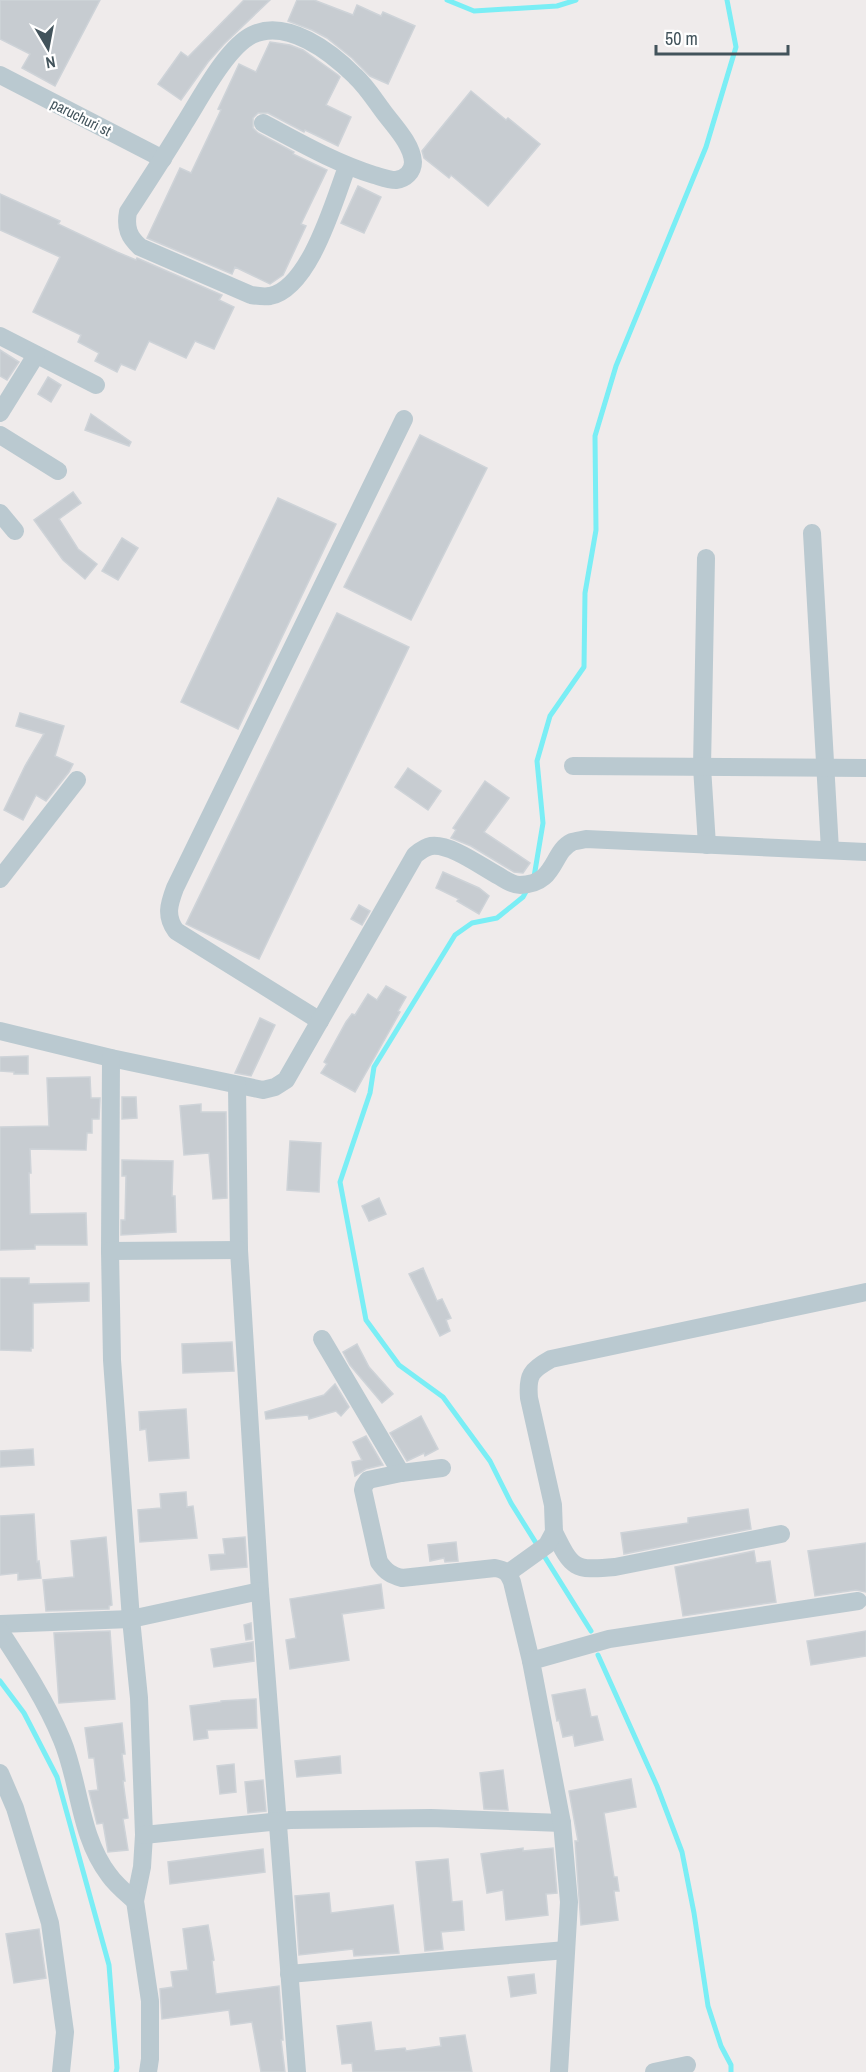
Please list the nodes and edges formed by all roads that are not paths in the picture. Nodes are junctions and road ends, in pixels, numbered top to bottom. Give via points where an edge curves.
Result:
1 (0, 75) edge
2 (263, 123) dead end
3 (163, 159) junction
4 (347, 166) junction
5 (0, 336) edge
6 (36, 355) junction
7 (96, 385) dead end
8 (0, 413) edge
9 (404, 419) dead end
10 (0, 435) edge
11 (58, 471) dead end
12 (0, 513) edge
13 (15, 531) dead end
14 (812, 534) dead end
15 (706, 558) dead end
16 (573, 766) dead end
17 (702, 767) junction
18 (827, 767) junction
19 (866, 768) edge
20 (77, 780) dead end
21 (706, 845) junction
22 (830, 850) junction
23 (866, 852) edge
24 (0, 879) edge
25 (320, 1021) junction
26 (0, 1031) edge
27 (111, 1058) junction
28 (237, 1085) junction
29 (239, 1250) junction
30 (110, 1251) junction
31 (866, 1292) edge
32 (322, 1339) dead end
33 (442, 1468) dead end
34 (400, 1473) junction
35 (781, 1534) dead end
36 (550, 1538) junction
37 (508, 1573) junction
38 (260, 1591) junction
39 (858, 1601) dead end
40 (131, 1619) junction
41 (0, 1624) edge
42 (0, 1631) edge
43 (531, 1661) junction
44 (0, 1773) edge
45 (278, 1821) junction
46 (562, 1823) junction
47 (144, 1835) junction
48 (135, 1901) junction
49 (566, 1950) junction
50 (290, 1974) junction
51 (687, 2065) dead end
52 (61, 2072) edge
53 (148, 2072) edge
54 (297, 2072) edge
55 (559, 2072) edge
56 (654, 2072) edge

1 - 3 street, paruchuri st
2 - 4 street
3 - 4 street via 128,212 126,222 132,240 251,295 268,297 296,281 312,256
3 - 4 street via 238,44 270,29 285,30 317,45 356,76 399,132 413,161 411,170 397,180
5 - 6 street
6 - 7 street
6 - 8 street
9 - 25 street via 169,905 171,924 177,931
10 - 11 street
12 - 13 street
14 - 18 street
15 - 17 street
16 - 17 street
17 - 18 street
17 - 21 street
18 - 19 street
18 - 22 street
20 - 24 street
21 - 22 street
21 - 25 street via 586,839 570,843 551,870 529,883 508,881 444,846 423,849 415,855
22 - 23 street
25 - 28 street via 286,1080 263,1090
26 - 27 street
27 - 28 street
27 - 30 street
28 - 29 street
29 - 30 street
29 - 38 street
30 - 40 street via 112,1360
31 - 36 street via 551,1359 538,1366 527,1385 553,1505
32 - 34 street
33 - 34 street
34 - 37 street via 368,1480 364,1486 377,1553 385,1571 402,1578 495,1568
35 - 36 street via 597,1569 574,1565
36 - 37 street
37 - 43 street
38 - 40 street
38 - 45 street
39 - 43 street via 609,1639
40 - 41 street
40 - 47 street via 139,1698
42 - 48 street via 33,1681 62,1741 86,1829 99,1858 109,1875
43 - 46 street
44 - 52 street via 15,1808 50,1923 65,2032
45 - 46 street via 431,1818
45 - 47 street
45 - 50 street
46 - 49 street via 569,1902
47 - 48 street
48 - 53 street via 150,2001
49 - 50 street
49 - 55 street
50 - 54 street
51 - 56 street

